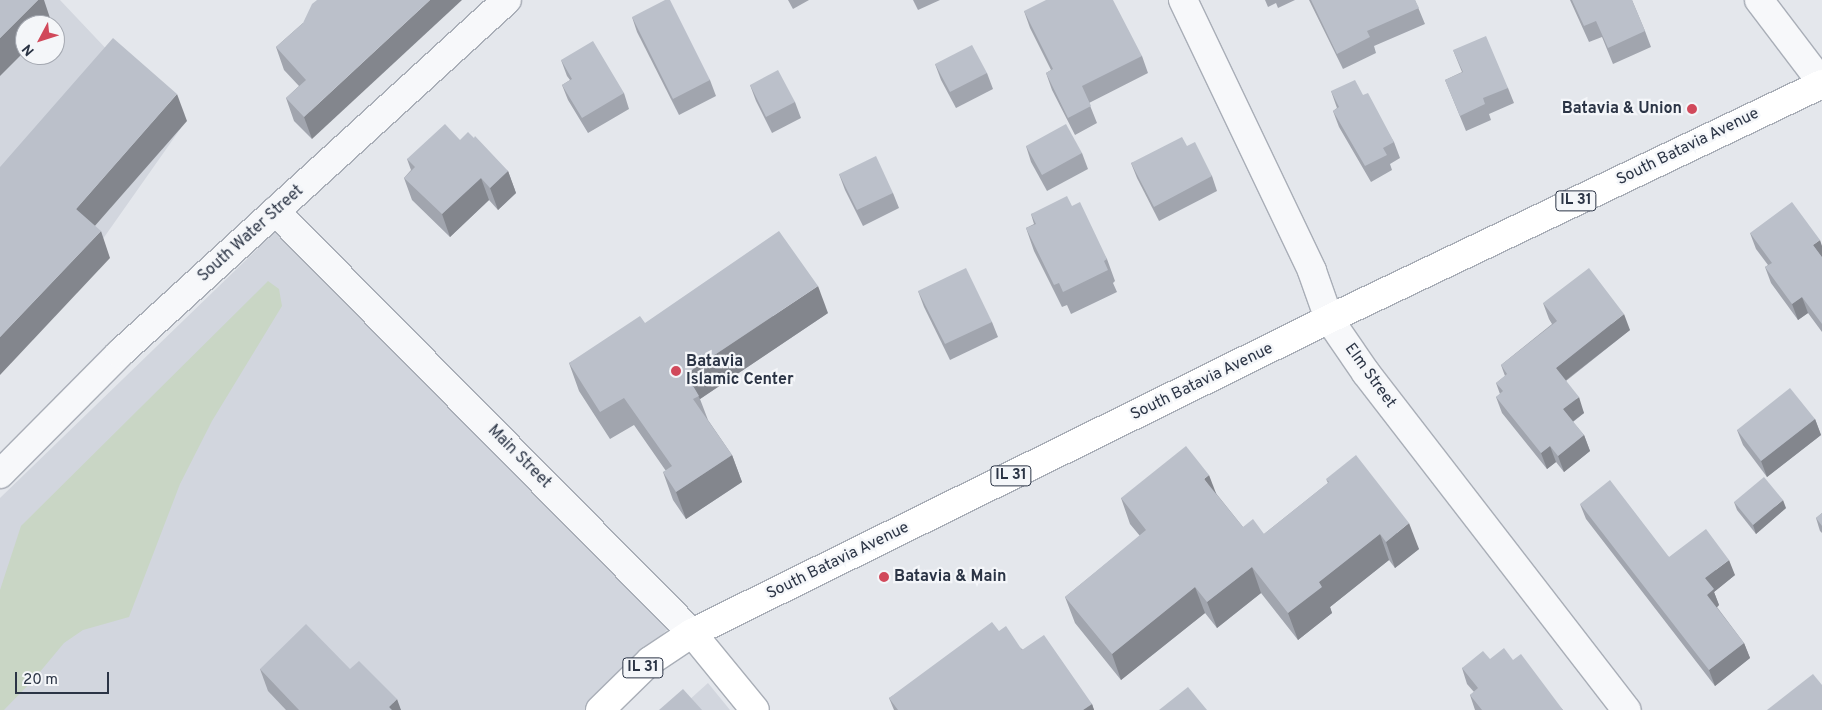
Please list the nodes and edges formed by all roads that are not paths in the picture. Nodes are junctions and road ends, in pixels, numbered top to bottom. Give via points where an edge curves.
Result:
1 (507, 0) edge
2 (1183, 0) edge
3 (1759, 0) edge
4 (1822, 83) edge
5 (275, 211) junction
6 (1329, 319) junction
7 (0, 474) edge
8 (692, 633) junction
9 (600, 710) edge
10 (755, 710) edge
11 (1626, 710) edge

1 - 5 street, South Water Street
2 - 6 street, Elm Street via 1312,271
3 - 4 street
4 - 6 main road, South Batavia Avenue / IL 31
5 - 7 street, South Water Street via 119,354
5 - 8 street, Main Street
6 - 8 main road, South Batavia Avenue / IL 31
6 - 11 street, Elm Street via 1366,374
8 - 9 main road, South Batavia Avenue / IL 31 via 650,661
8 - 10 main road, Main Street

